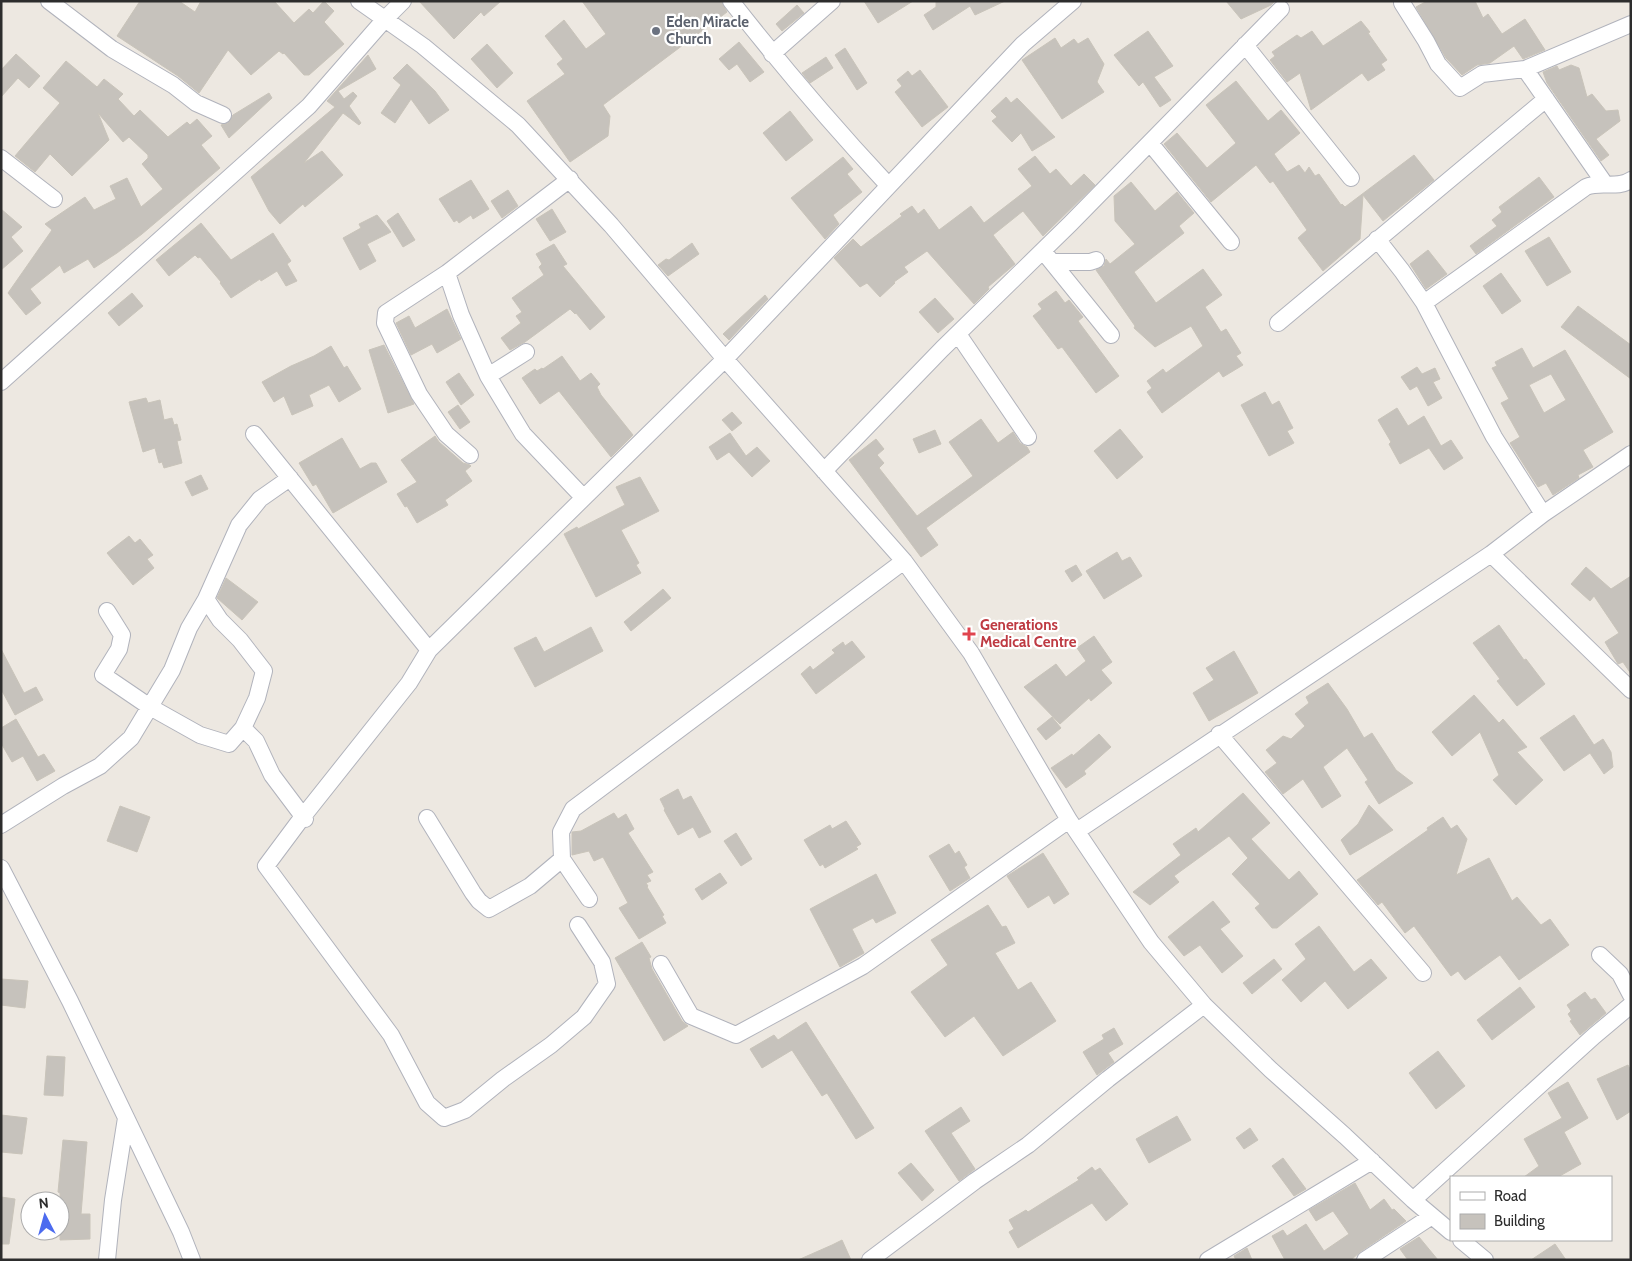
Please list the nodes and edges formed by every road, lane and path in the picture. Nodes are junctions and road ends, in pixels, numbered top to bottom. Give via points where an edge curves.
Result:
1 (49, 1) edge
2 (359, 1) edge
3 (403, 1) edge
4 (731, 1) edge
5 (832, 1) edge
6 (1073, 1) edge
7 (1402, 4) dead end
8 (1281, 9) dead end
9 (385, 19) junction
10 (1631, 24) edge
11 (1245, 46) junction
12 (772, 54) junction
13 (1525, 69) junction
14 (1546, 99) junction
15 (223, 115) dead end
16 (1150, 143) junction
17 (1, 158) edge
18 (1350, 178) dead end
19 (570, 179) junction
20 (1631, 180) edge
21 (1606, 184) junction
22 (888, 185) junction
23 (54, 199) dead end
24 (1377, 239) junction
25 (1231, 242) dead end
26 (1047, 256) junction
27 (1096, 260) dead end
28 (447, 273) junction
29 (1424, 303) junction
30 (1278, 323) dead end
31 (958, 334) junction
32 (1112, 336) dead end
33 (526, 352) dead end
34 (725, 359) junction
35 (488, 376) junction
36 (1, 382) edge
37 (254, 434) dead end
38 (1028, 437) dead end
39 (1631, 454) edge
40 (470, 455) dead end
41 (824, 471) junction
42 (290, 478) junction
43 (583, 497) junction
44 (1543, 514) junction
45 (1491, 554) junction
46 (904, 561) junction
47 (206, 599) junction
48 (107, 611) dead end
49 (429, 650) junction
50 (1631, 690) edge
51 (150, 707) junction
52 (243, 728) junction
53 (1219, 734) junction
54 (304, 818) junction
55 (427, 818) dead end
56 (1, 825) edge
57 (1073, 825) junction
58 (562, 860) junction
59 (1, 868) edge
60 (589, 899) dead end
61 (578, 925) dead end
62 (1600, 955) dead end
63 (661, 964) dead end
64 (1423, 973) dead end
65 (1631, 995) edge
66 (1204, 1005) junction
67 (1631, 1005) edge
68 (126, 1118) junction
69 (1372, 1161) junction
70 (1413, 1200) junction
71 (1432, 1216) junction
72 (1450, 1231) edge
73 (1462, 1241) edge
74 (107, 1260) edge
75 (192, 1260) edge
76 (870, 1260) edge
77 (1208, 1260) edge
78 (1365, 1260) edge
79 (1485, 1260) edge

1 - 15 street via 112,49 174,85 196,104
2 - 9 street
3 - 9 street
4 - 12 street
5 - 12 street
6 - 22 street via 1023,44
7 - 13 street via 1438,64 1460,88 1482,74
8 - 11 street
9 - 19 street via 488,99
9 - 36 street via 309,106
10 - 13 street
11 - 16 street
11 - 18 street
12 - 22 street
13 - 14 street
14 - 21 street
14 - 24 street
16 - 25 street
16 - 26 street
17 - 23 street
19 - 28 street
19 - 34 street
20 - 21 street
21 - 29 street via 1595,183 1581,190
22 - 34 street
24 - 29 street
24 - 30 street
26 - 27 street
26 - 31 street
26 - 32 street
28 - 35 street via 461,315
28 - 40 street via 386,313 385,323 419,394 446,434
29 - 44 street via 1494,437
31 - 38 street
31 - 41 street
33 - 35 street
34 - 41 street
34 - 43 street
35 - 43 street via 524,434
37 - 42 street
39 - 44 street
41 - 46 street
42 - 47 street via 260,499 239,525
42 - 49 street
43 - 49 street
44 - 45 street
45 - 50 street
45 - 53 street
46 - 57 street via 971,653
46 - 58 street via 573,809 561,832
47 - 51 street
47 - 52 street via 264,671 257,698
48 - 51 street via 122,635 119,649 104,675
49 - 54 street via 409,683
51 - 52 street via 200,735 229,744
51 - 56 street via 131,738 100,766
52 - 54 street via 256,741 272,774
53 - 57 street
53 - 64 street
54 - 61 street via 266,866 391,1035 427,1103 444,1118 465,1110 551,1045 584,1016 607,984 602,962
55 - 58 street via 473,893 490,909 530,886
57 - 63 street via 863,966 736,1034 692,1016
57 - 66 street via 1151,942
58 - 60 street
59 - 68 street
62 - 65 street via 1620,974
66 - 69 street
66 - 76 street via 1028,1144
67 - 70 street
68 - 74 street
68 - 75 street
69 - 70 street
69 - 77 street
70 - 71 street
71 - 72 street
71 - 78 street
73 - 79 street

